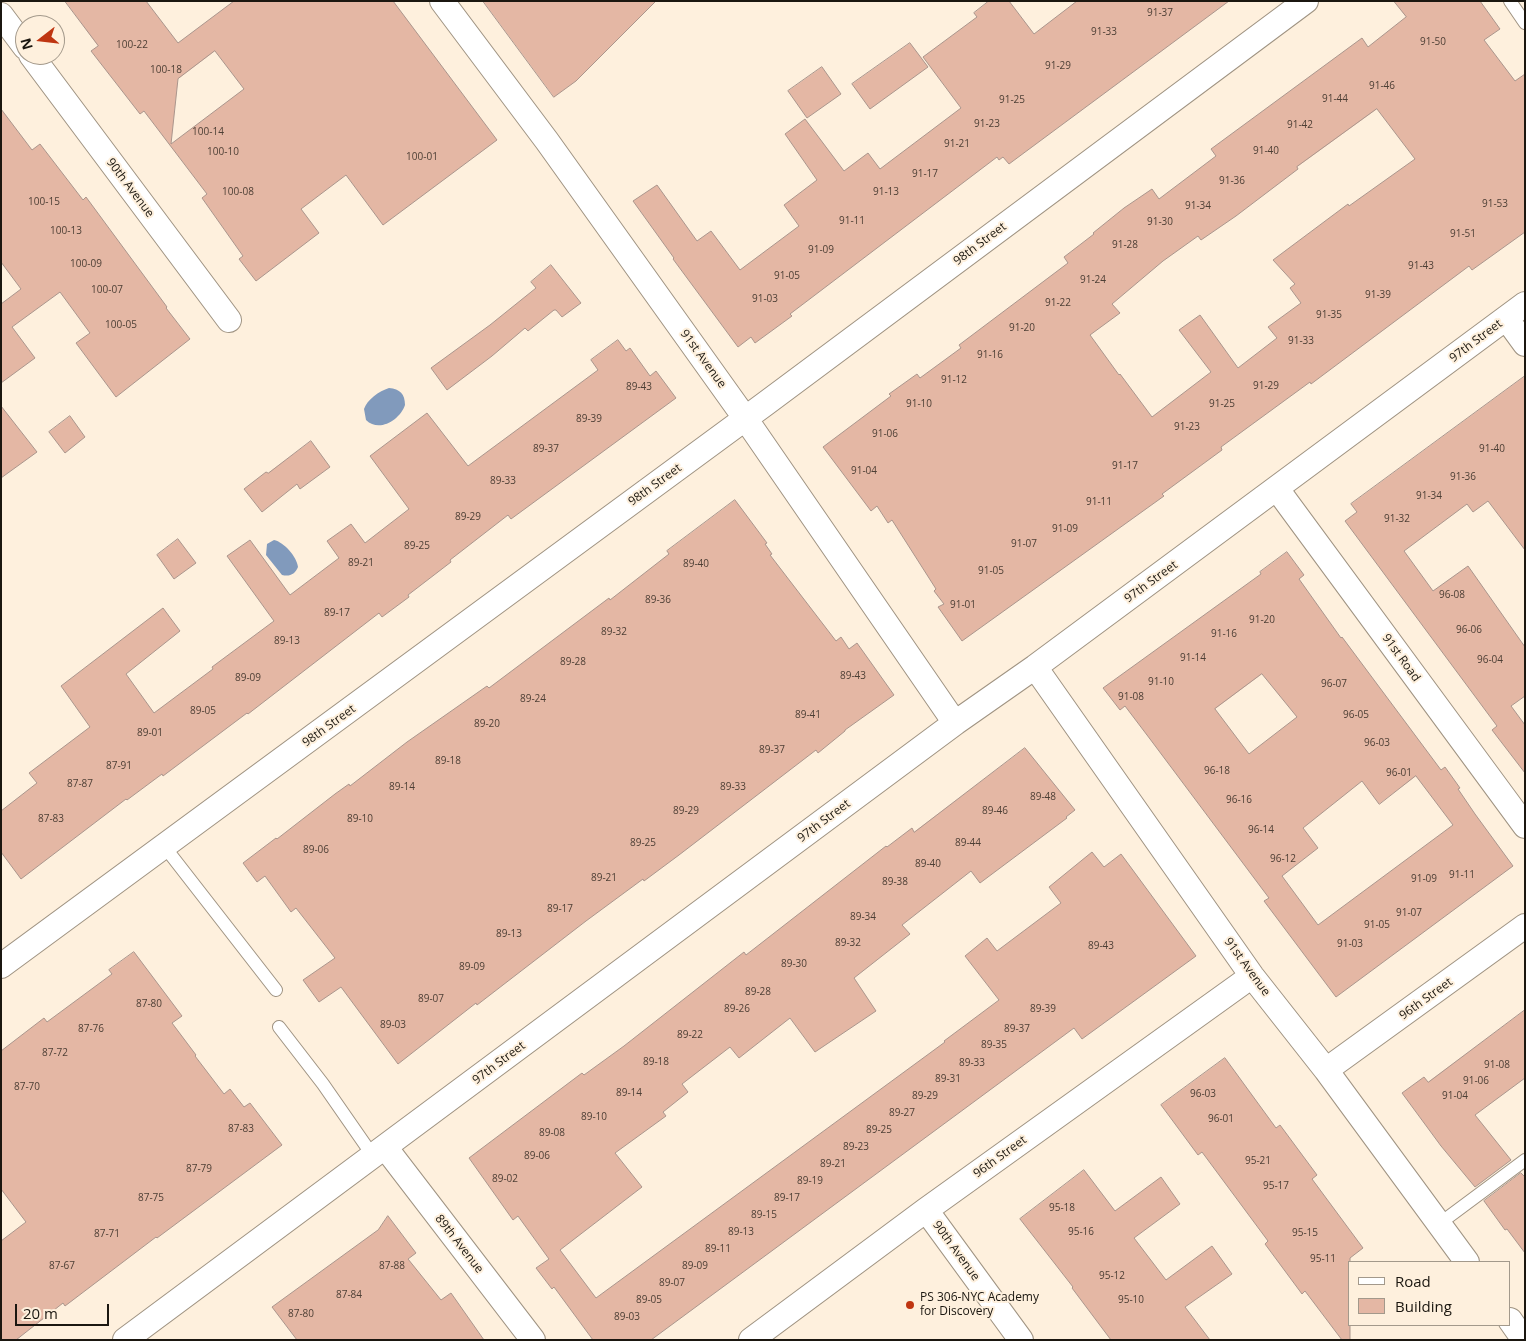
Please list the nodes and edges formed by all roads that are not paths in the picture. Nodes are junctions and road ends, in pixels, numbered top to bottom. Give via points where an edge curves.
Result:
1 (442, 1) edge
2 (1306, 1) edge
3 (1510, 1) edge
4 (1, 15) edge
5 (1525, 23) edge
6 (15, 34) edge
7 (38, 65) edge
8 (1525, 304) edge
9 (1506, 318) junction
10 (229, 320) dead end
11 (1525, 344) edge
12 (745, 418) junction
13 (1276, 489) junction
14 (1035, 667) junction
15 (955, 723) junction
16 (1525, 826) edge
17 (164, 846) junction
18 (1525, 926) edge
19 (1, 966) edge
20 (1252, 976) junction
21 (276, 990) dead end
22 (279, 1027) dead end
23 (1326, 1070) junction
24 (379, 1152) junction
25 (1525, 1160) edge
26 (926, 1210) junction
27 (1439, 1224) junction
28 (1466, 1261) edge
29 (1511, 1321) edge
30 (125, 1340) edge
31 (533, 1340) edge
32 (751, 1340) edge
33 (1021, 1340) edge
34 (1524, 1340) edge

1 - 12 street, 91st Avenue via 547,141
2 - 12 street, 98th Street
3 - 5 lane
4 - 6 street
7 - 10 street, 90th Avenue
8 - 9 street, 97th Street
9 - 11 street
9 - 13 street, 97th Street
12 - 15 street, 91st Avenue
12 - 17 street, 98th Street
13 - 14 street, 97th Street
13 - 16 street, 91st Road
14 - 15 street, 97th Street
14 - 20 street, 91st Avenue
15 - 24 street, 97th Street
17 - 19 street, 98th Street
17 - 21 lane
18 - 23 street, 96th Street
20 - 23 street, 91st Avenue
20 - 26 street, 96th Street
22 - 24 lane
23 - 27 street, 91st Avenue
24 - 30 street, 97th Street
24 - 31 street, 89th Avenue
25 - 27 lane
26 - 32 street, 96th Street
26 - 33 street, 90th Avenue
27 - 28 street, 91st Avenue
29 - 34 street

